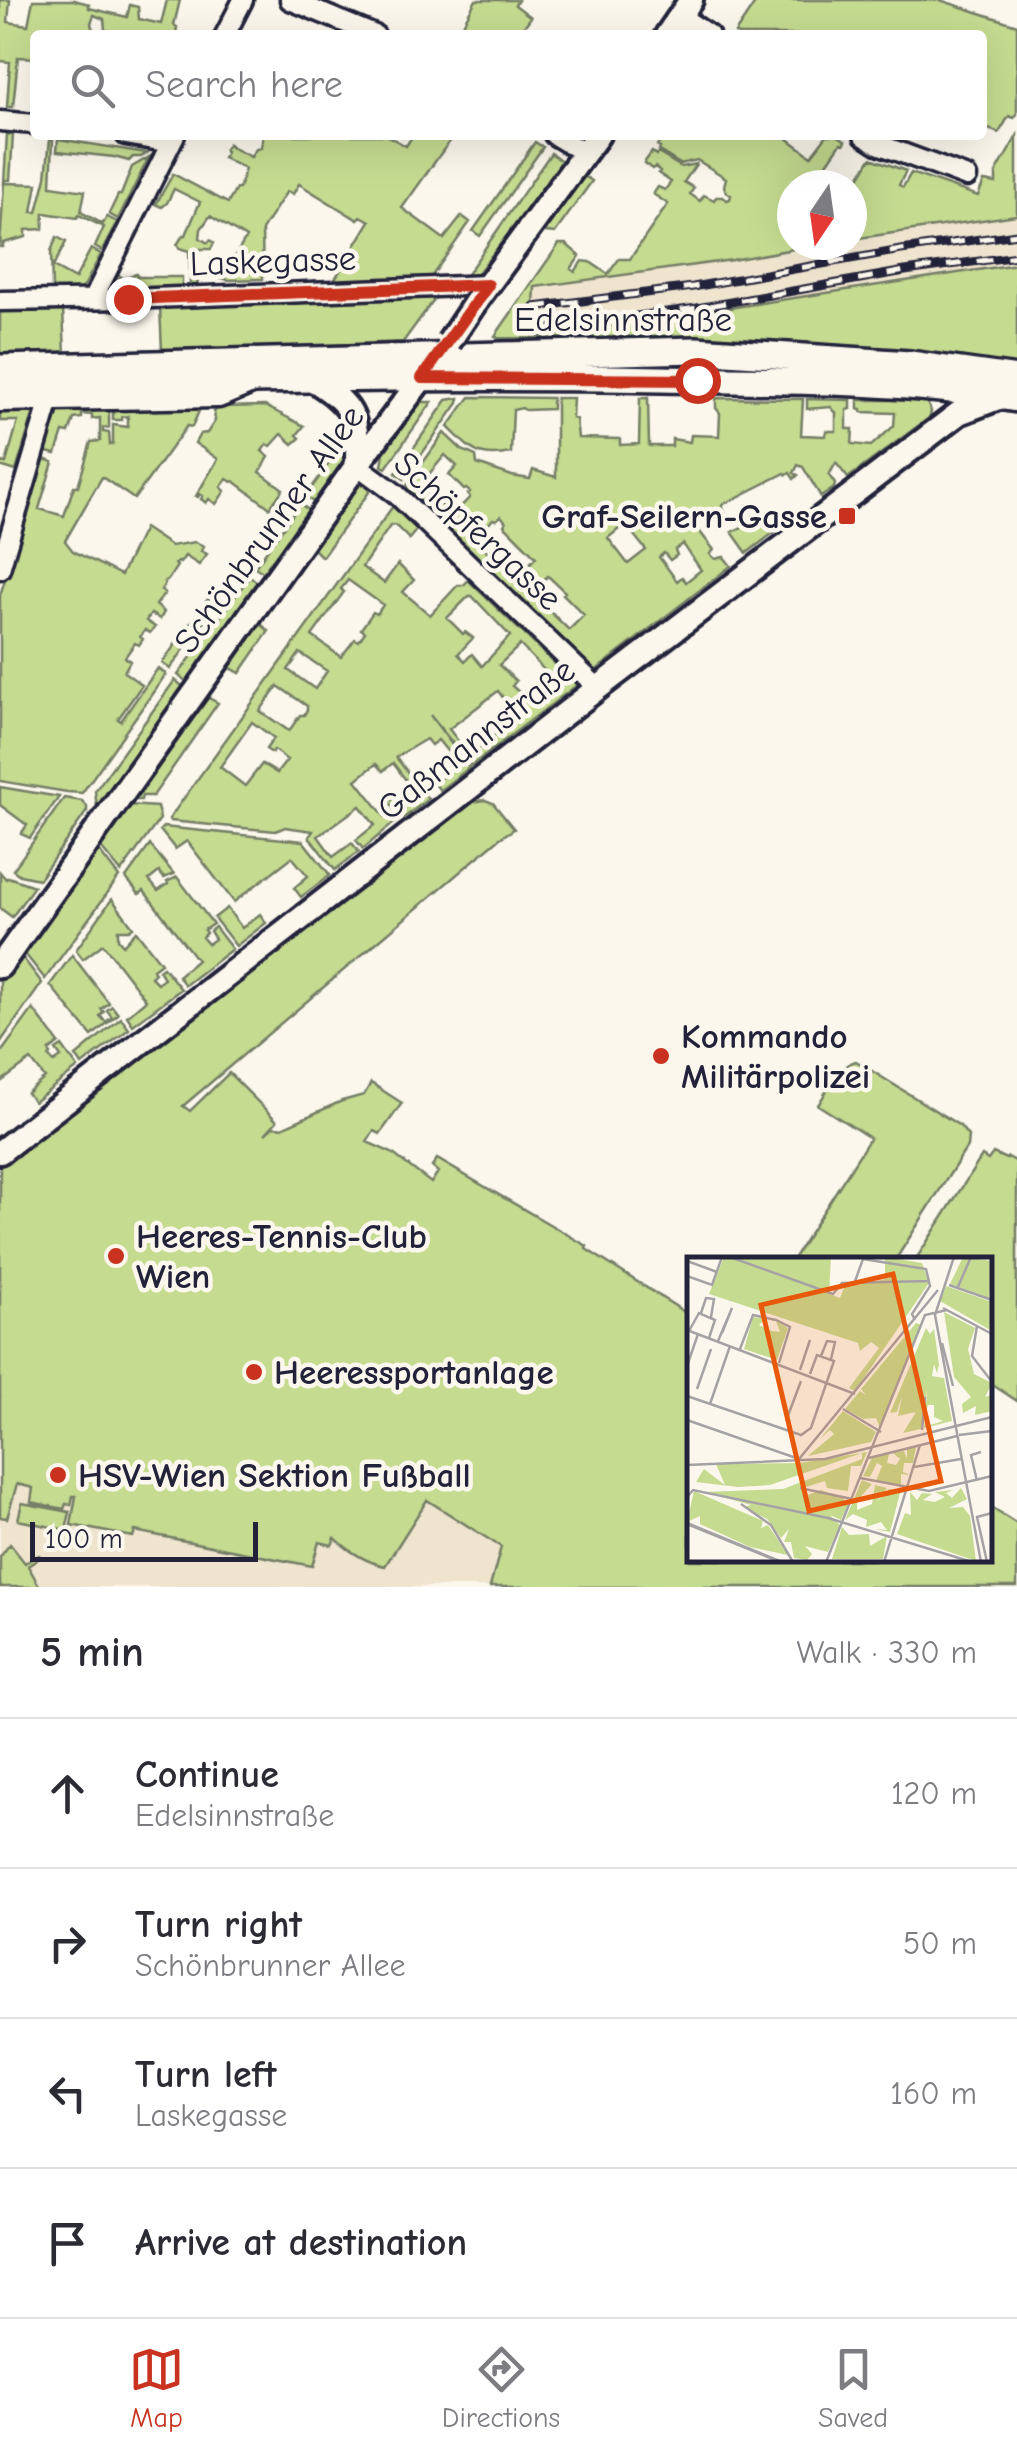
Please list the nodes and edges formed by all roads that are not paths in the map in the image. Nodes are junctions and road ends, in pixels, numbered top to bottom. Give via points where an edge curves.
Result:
1 (243, 0) edge
2 (290, 0) edge
3 (679, 17) edge
4 (228, 30) edge
5 (363, 30) edge
6 (701, 30) edge
7 (0, 121) edge
8 (30, 124) edge
9 (172, 140) edge
10 (872, 140) edge
11 (592, 144) edge
12 (966, 177) dead end
13 (484, 291) junction
14 (93, 299) junction
15 (0, 300) edge
16 (444, 348) junction
17 (0, 368) edge
18 (941, 368) junction
19 (312, 378) junction
20 (422, 378) junction
21 (264, 380) junction
22 (0, 386) edge
23 (1012, 392) edge
24 (50, 400) junction
25 (0, 402) edge
26 (959, 402) junction
27 (356, 464) junction
28 (0, 569) edge
29 (598, 688) junction
30 (0, 966) edge
31 (0, 1152) edge

1 - 4 street
2 - 5 street
3 - 6 street
7 - 8 street
9 - 14 street
10 - 12 street
11 - 13 street, Schönbrunner Allee
13 - 14 street, Laskegasse
13 - 16 street, Schönbrunner Allee, bridge
14 - 15 street, Laskegasse
16 - 17 main road, Edelsinnstraße
16 - 18 main road, Edelsinnstraße via 696,350
16 - 20 street, Schönbrunner Allee
18 - 23 main road, Edelsinnstraße
18 - 26 street via 956,381
19 - 20 main road, Edelsinnstraße
19 - 21 main road, Edelsinnstraße
19 - 27 street via 336,394 356,421
20 - 26 main road, Edelsinnstraße via 797,381
20 - 27 street, Schönbrunner Allee
21 - 22 main road, Edelsinnstraße
21 - 24 street, Edelsinnstraße via 219,398
23 - 26 main road, Edelsinnstraße
24 - 25 street, Edelsinnstraße
24 - 28 street
26 - 29 street, Gaßmannstraße
27 - 29 street, Schöpfergasse
27 - 30 street, Schönbrunner Allee
29 - 31 street, Gaßmannstraße

